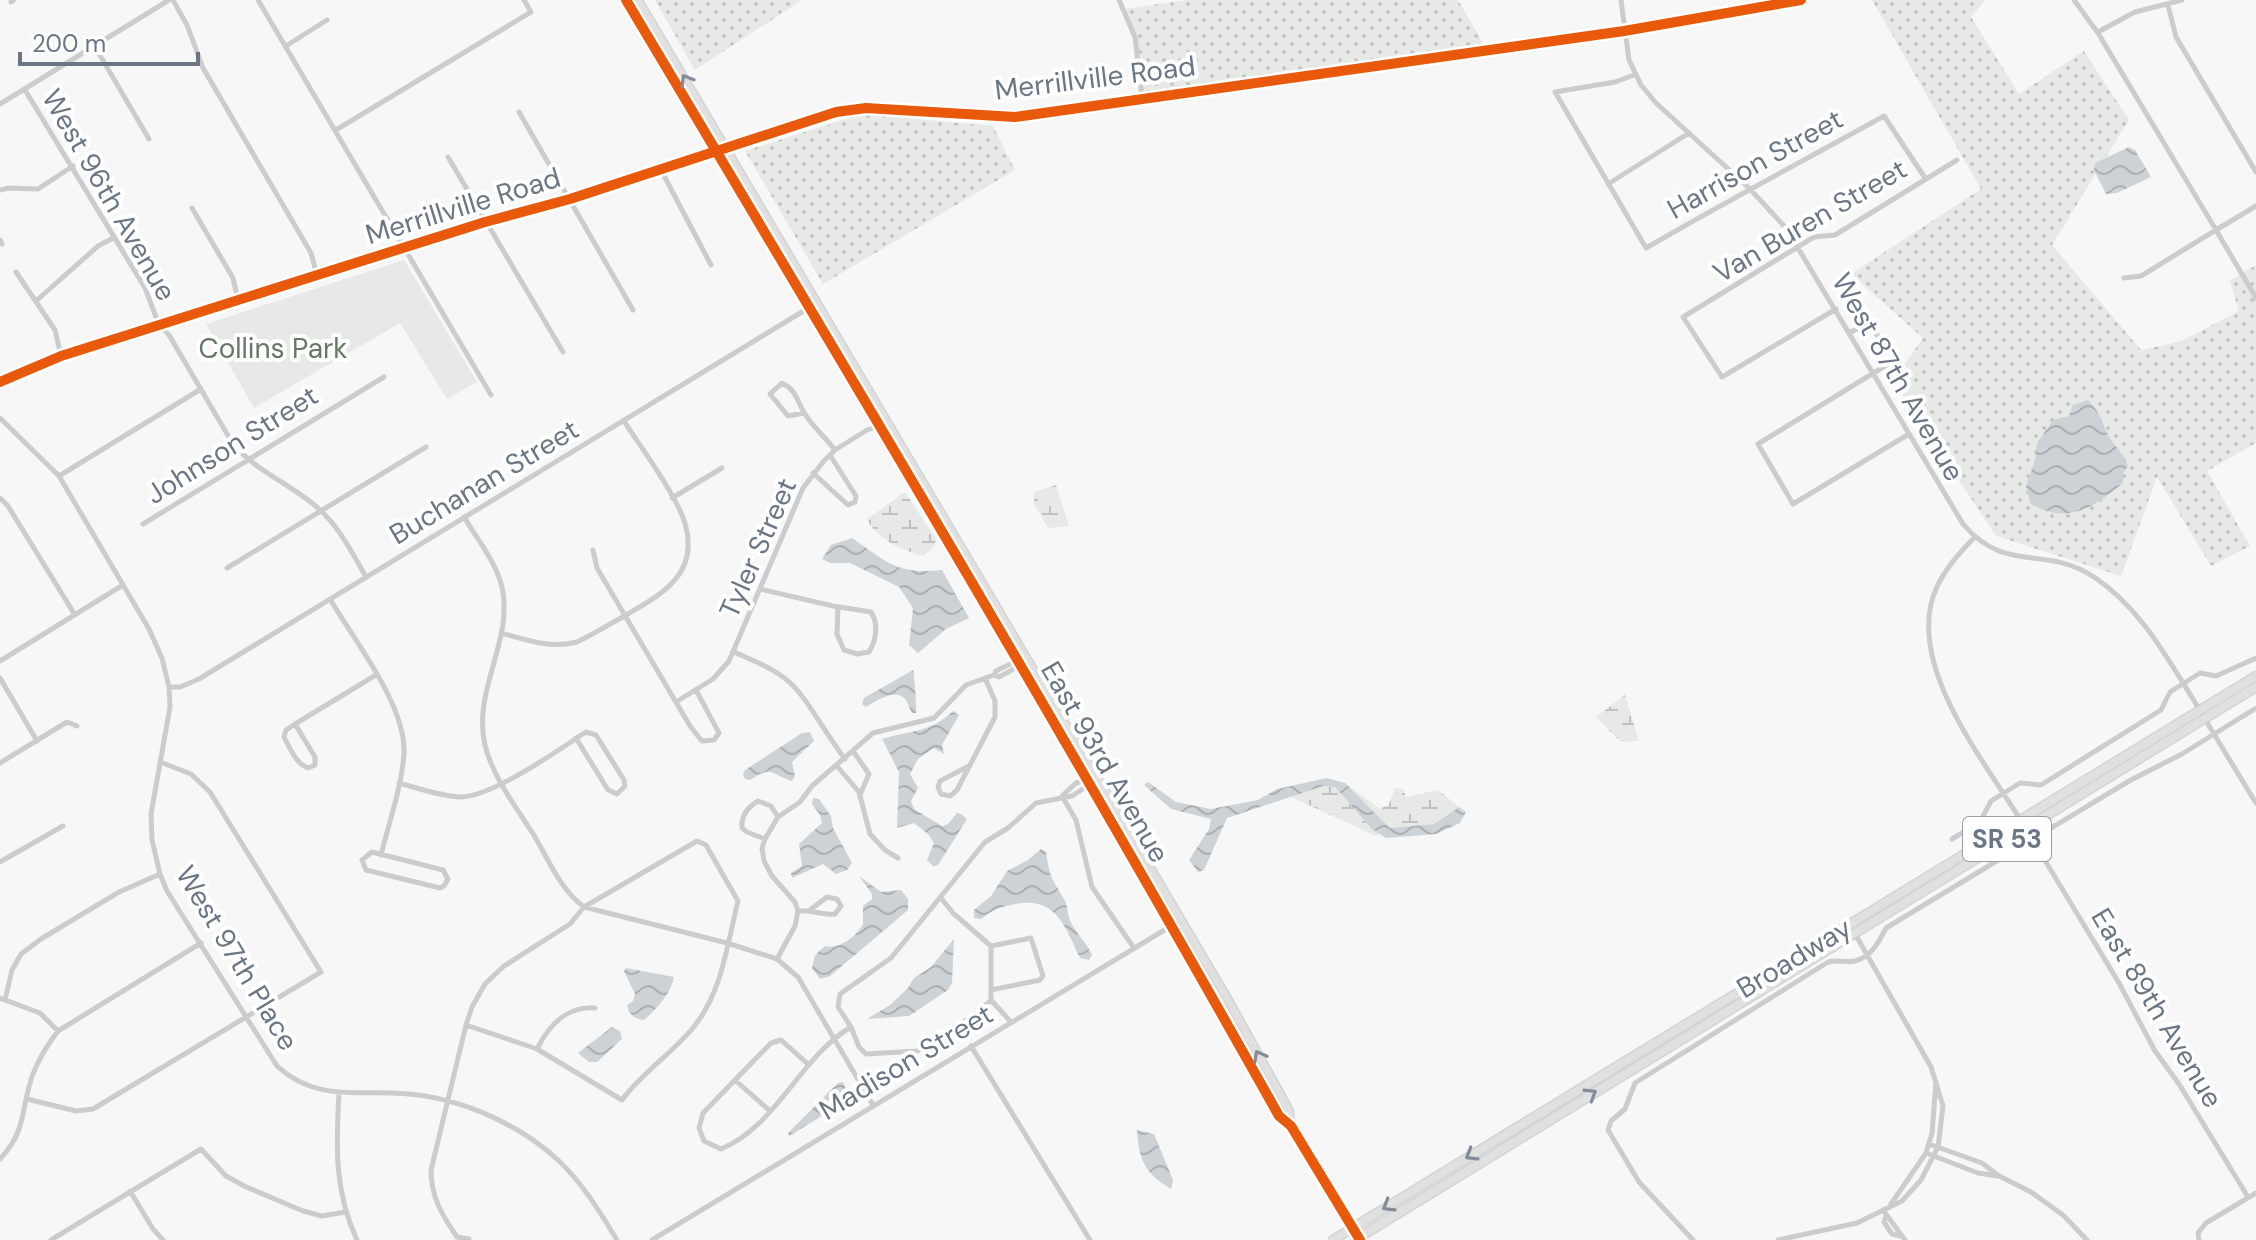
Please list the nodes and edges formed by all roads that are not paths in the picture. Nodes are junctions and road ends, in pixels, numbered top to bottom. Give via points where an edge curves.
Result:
1 (171, 0) edge
2 (258, 0) edge
3 (524, 0) edge
4 (626, 0) edge
5 (638, 0) edge
6 (1119, 0) edge
7 (1621, 0) edge
8 (1801, 0) edge
9 (2074, 0) edge
10 (2182, 0) edge
11 (2168, 5) junction
12 (327, 20) dead end
13 (1624, 31) junction
14 (2098, 33) junction
15 (94, 45) junction
16 (286, 46) junction
17 (1634, 75) junction
18 (25, 90) junction
19 (1142, 97) junction
20 (0, 104) edge
21 (519, 112) dead end
22 (336, 130) junction
23 (1689, 133) junction
24 (149, 139) dead end
25 (725, 147) junction
26 (716, 151) junction
27 (448, 157) dead end
28 (1957, 160) dead end
29 (73, 166) junction
30 (660, 169) junction
31 (2256, 172) edge
32 (1925, 178) junction
33 (1608, 184) junction
34 (1749, 188) junction
35 (0, 190) edge
36 (570, 199) junction
37 (2256, 206) edge
38 (192, 208) dead end
39 (485, 222) junction
40 (2216, 230) junction
41 (115, 237) junction
42 (1797, 246) junction
43 (405, 248) junction
44 (711, 265) dead end
45 (16, 272) dead end
46 (317, 276) junction
47 (2124, 278) dead end
48 (2256, 298) edge
49 (238, 300) junction
50 (36, 301) junction
51 (813, 305) junction
52 (1836, 309) junction
53 (633, 310) dead end
54 (159, 325) junction
55 (1849, 333) junction
56 (563, 352) dead end
57 (61, 356) junction
58 (1873, 373) junction
59 (384, 377) dead end
60 (0, 382) edge
61 (201, 389) junction
62 (491, 395) dead end
63 (804, 413) junction
64 (0, 418) edge
65 (624, 421) junction
66 (888, 422) junction
67 (879, 426) junction
68 (1909, 434) junction
69 (426, 447) dead end
70 (833, 453) junction
71 (247, 459) junction
72 (722, 468) dead end
73 (813, 473) junction
74 (59, 476) junction
75 (0, 498) edge
76 (672, 498) junction
77 (320, 510) junction
78 (464, 517) junction
79 (143, 524) dead end
80 (1974, 538) junction
81 (593, 550) dead end
82 (227, 568) dead end
83 (366, 577) junction
84 (123, 585) junction
85 (760, 589) junction
86 (330, 599) junction
87 (838, 607) junction
88 (75, 615) junction
89 (625, 615) junction
90 (500, 633) junction
91 (734, 652) junction
92 (1027, 658) junction
93 (2256, 658) edge
94 (0, 661) edge
95 (1019, 662) junction
96 (376, 675) junction
97 (2256, 676) edge
98 (0, 678) edge
99 (985, 678) junction
100 (2184, 684) junction
101 (169, 687) junction
102 (2256, 687) edge
103 (696, 690) junction
104 (676, 702) junction
105 (2256, 708) edge
106 (2202, 714) junction
107 (295, 724) junction
108 (77, 726) dead end
109 (2214, 734) junction
110 (576, 738) junction
111 (37, 741) junction
112 (853, 751) junction
113 (845, 759) junction
114 (160, 762) junction
115 (0, 763) edge
116 (837, 766) junction
117 (969, 766) junction
118 (1098, 776) junction
119 (1089, 781) junction
120 (399, 783) junction
121 (502, 783) junction
122 (2004, 793) junction
123 (860, 796) junction
124 (1062, 796) junction
125 (2256, 803) edge
126 (778, 817) junction
127 (2021, 820) junction
128 (63, 826) dead end
129 (765, 839) junction
130 (1952, 839) dead end
131 (2032, 839) junction
132 (381, 855) junction
133 (898, 858) dead end
134 (0, 862) edge
135 (160, 874) junction
136 (941, 898) junction
137 (584, 907) junction
138 (810, 910) junction
139 (798, 911) junction
140 (1181, 919) junction
141 (1173, 925) junction
142 (1852, 928) junction
143 (201, 943) junction
144 (727, 943) junction
145 (991, 946) junction
146 (1134, 948) junction
147 (1867, 954) junction
148 (777, 959) junction
149 (991, 990) junction
150 (2, 999) edge
151 (991, 1000) junction
152 (595, 1008) dead end
153 (246, 1017) junction
154 (1011, 1022) junction
155 (466, 1025) junction
156 (851, 1027) junction
157 (58, 1031) junction
158 (832, 1038) junction
159 (971, 1046) junction
160 (537, 1049) junction
161 (809, 1065) junction
162 (736, 1081) junction
163 (1936, 1081) junction
164 (339, 1092) junction
165 (27, 1099) junction
166 (447, 1102) junction
167 (873, 1105) junction
168 (770, 1111) junction
169 (1291, 1126) junction
170 (1929, 1144) junction
171 (1938, 1147) junction
172 (1926, 1153) junction
173 (1935, 1157) junction
174 (0, 1159) edge
175 (1999, 1176) junction
176 (130, 1191) junction
177 (2256, 1193) edge
178 (2248, 1197) junction
179 (1891, 1205) junction
180 (345, 1212) junction
181 (1885, 1213) junction
182 (1353, 1227) junction
183 (2198, 1236) edge
184 (1903, 1238) edge
185 (56, 1239) edge
186 (469, 1239) edge
187 (1358, 1239) edge
188 (163, 1240) edge
189 (357, 1240) edge
190 (617, 1240) edge
191 (652, 1240) edge
192 (1090, 1240) edge
193 (1333, 1240) edge
194 (1693, 1240) edge
195 (1778, 1240) edge
196 (2087, 1240) edge

1 - 15 street
1 - 46 street via 203,68 311,253
2 - 16 street
3 - 22 street via 531,12
4 - 26 street
25 -> 5 street
6 - 19 street via 1135,37
7 - 13 street, West 87th Avenue
8 - 13 street, Merrillville Road
9 - 14 street
10 - 11 street
11 - 14 street via 2135,12
11 - 31 street via 2176,37
12 - 16 street
13 - 17 street, West 87th Avenue
13 - 19 street, Merrillville Road
14 - 40 street
15 - 18 street
15 - 24 street
16 - 22 street
17 - 23 street, West 87th Avenue
17 - 33 street via 1555,92
18 - 20 street
18 - 29 street, West 96th Avenue
19 - 25 street, Merrillville Road via 1015,117 851,109
21 - 36 street
22 - 43 street
23 - 33 street
23 - 34 street, West 87th Avenue
25 - 26 street, Merrillville Road
25 - 51 street
26 - 30 street, Merrillville Road
26 - 51 street
27 - 39 street
28 - 32 street, Van Buren Street
29 - 35 street via 38,189
29 - 41 street, West 96th Avenue
30 - 36 street, Merrillville Road
30 - 44 street
32 - 34 street, Harrison Street via 1884,116
32 - 42 street, Van Buren Street via 1835,235
33 - 34 street, Harrison Street via 1646,248
34 - 42 street, West 87th Avenue
36 - 39 street, Merrillville Road
36 - 53 street
37 - 40 street
38 - 49 street via 233,278
39 - 43 street, Merrillville Road
39 - 56 street
40 - 47 street via 2141,276
40 - 48 street
41 - 50 street
41 - 54 street, West 96th Avenue via 145,288
42 - 52 street, West 87th Avenue
42 - 52 street, Van Buren Street via 1683,317 1722,377
43 - 46 street, Merrillville Road
43 - 62 street
45 - 50 street
46 - 49 street, Merrillville Road
49 - 54 street, Merrillville Road
50 - 57 street via 55,330
51 - 65 street, Buchanan Street
51 - 66 street, East 93rd Avenue
51 - 67 street, East 93rd Avenue
52 - 55 street, West 87th Avenue
54 - 57 street, Merrillville Road
54 - 61 street, West 96th Avenue
55 - 58 street, West 87th Avenue
55 - 58 street via 1867,326 1894,356
57 - 60 street, Merrillville Road
58 - 68 street, West 87th Avenue
58 - 68 street via 1758,444 1793,504
59 - 71 street, Johnson Street
61 - 71 street, West 96th Avenue
61 - 74 street
63 - 63 street via 787,385 782,383 770,394 788,416
63 - 70 street
64 - 74 street, West 97th Place
65 - 76 street
65 - 78 street, Buchanan Street
66 - 67 street, Tyler Street
66 - 92 street, East 93rd Avenue
67 - 70 street, Tyler Street
67 - 95 street, East 93rd Avenue
68 - 80 street, West 87th Avenue
69 - 77 street
70 - 73 street, Tyler Street
70 - 73 street via 855,502 848,505
71 - 77 street, West 96th Avenue
71 - 79 street, Johnson Street
72 - 76 street
73 - 85 street, Tyler Street
74 - 84 street, West 97th Place
75 - 88 street
76 - 89 street via 686,526 688,549 679,577 667,591
77 - 82 street
77 - 83 street, West 96th Avenue
78 - 83 street, Buchanan Street
78 - 90 street via 499,577 504,602
80 - 100 street, West 87th Avenue via 2013,557 2053,559 2095,577 2144,623
80 - 122 street via 1938,585 1929,635 1953,709
81 - 89 street via 597,568
83 - 86 street, Buchanan Street
84 - 88 street
84 - 101 street, West 97th Place via 156,643
85 - 87 street
85 - 91 street, Tyler Street
86 - 96 street
86 - 101 street, Buchanan Street via 199,679
87 - 87 street via 871,612 876,619 869,652 844,650 837,634
88 - 94 street
89 - 90 street via 564,646
89 - 104 street
90 - 121 street via 482,713 485,746
91 - 103 street, Tyler Street via 722,671
91 - 113 street via 771,669 797,689
92 - 95 street
92 - 118 street, East 93rd Avenue
93 - 100 street via 2216,676 2200,673
95 - 99 street
95 - 119 street, East 93rd Avenue
96 - 107 street
96 - 120 street via 402,727
97 - 106 main road, Broadway / SR 53
98 - 111 street
99 - 112 street via 966,685 934,718 873,733
99 - 117 street via 995,717
100 - 106 street, West 87th Avenue
100 - 122 street via 2167,695 2161,710 2041,785 2020,783
101 - 114 street, West 97th Place via 168,729
102 - 106 main road, Broadway / SR 53
103 - 104 street, Tyler Street
103 - 104 street via 719,733 714,740 698,738
105 - 109 street
106 - 109 street, West 87th Avenue
106 - 127 main road, Broadway / SR 53
106 - 142 main road, Broadway / SR 53
107 - 107 street via 315,757 315,765 308,768 284,737
108 - 111 street via 67,722
109 - 125 street, West 87th Avenue
109 - 131 street
110 - 110 street via 608,790 621,791 624,780 596,735 591,731
110 - 121 street
111 - 115 street
112 - 113 street
112 - 123 street via 869,774
113 - 116 street
114 - 135 street, West 97th Place via 151,814
114 - 153 street via 191,774 210,792 321,972
116 - 123 street
116 - 126 street
117 - 117 street via 954,793 940,793 940,781
118 - 119 street
118 - 140 street, East 93rd Avenue
119 - 124 street via 1076,783
119 - 141 street, East 93rd Avenue
120 - 121 street via 459,797
120 - 132 street
121 - 137 street via 566,890
122 - 127 street
122 - 130 street via 1991,801 1980,822
123 - 133 street via 870,834
124 - 136 street via 1036,803 985,842
124 - 146 street via 1076,820 1092,887
126 - 129 street
126 - 129 street via 765,802 747,810 742,828
127 - 142 main road, Broadway / SR 53
128 - 134 street
129 - 139 street via 764,861
131 - 147 street via 1886,928
131 - 178 street, East 89th Avenue via 2147,1038
132 - 132 street via 365,855 366,870 440,888 447,883 443,870
135 - 143 street, West 97th Place
135 - 150 street via 119,892 21,954
136 - 145 street
136 - 156 street via 891,958 840,994 838,1007
137 - 144 street
137 - 144 street via 697,841 706,845 738,901
137 - 155 street via 570,924 494,974
138 - 138 street via 829,915 841,906 827,897
138 - 139 street
139 - 148 street
140 - 141 street, Madison Street
169 -> 140 street, East 93rd Avenue via 1289,1110
141 - 146 street, Madison Street
141 - 169 street, East 93rd Avenue via 1279,1116
142 - 147 street
142 -> 182 main road, Broadway / SR 53
187 -> 142 main road, Broadway / SR 53
143 - 153 street, West 97th Place
143 - 157 street
144 - 148 street
144 - 160 street via 711,1001 694,1027 622,1100
145 - 149 street
145 - 149 street via 1031,938 1043,976
146 - 154 street, Madison Street
147 - 163 street via 1926,1054
147 - 194 street via 1853,962 1828,962 1655,1069 1635,1083 1625,1109 1608,1126 1639,1182
148 - 158 street via 798,977
149 - 151 street
150 - 157 street via 40,1013
151 - 154 street
151 - 156 street via 918,1051 866,1054
152 - 160 street via 580,1007 548,1026
153 - 164 street, West 97th Place via 292,1080
153 - 165 street via 93,1109 76,1111
154 - 159 street, Madison Street
155 - 160 street
155 - 166 street
156 - 158 street
157 - 165 street via 38,1062
158 - 161 street
158 - 167 street
159 - 167 street, Madison Street
159 - 192 street
161 - 162 street via 781,1040 771,1043
161 - 168 street
162 - 168 street
162 - 168 street via 703,1113 699,1128 704,1141 721,1149 734,1144
163 - 170 street
163 - 171 street via 1943,1106
164 - 166 street, West 97th Place
164 - 180 street via 336,1161
165 - 174 street via 20,1132
166 - 186 street via 431,1184 436,1204 457,1237
166 - 190 street, West 97th Place via 509,1125 535,1142 578,1181
167 - 191 street, Madison Street
169 - 182 street, East 93rd Avenue
170 - 171 street
170 - 172 street
171 - 173 street
171 - 175 street via 1982,1163
172 - 173 street
172 - 179 street
173 - 175 street
173 - 179 street via 1910,1194
175 - 196 street via 2047,1202
176 - 180 street via 201,1149 226,1176 244,1186 322,1216
176 - 185 street
176 - 188 street
177 - 178 street
178 - 183 street via 2206,1223
179 - 181 street
180 - 189 street
181 - 184 street
181 - 195 street
182 - 187 street, East 93rd Avenue
182 - 193 main road, Broadway / SR 53

